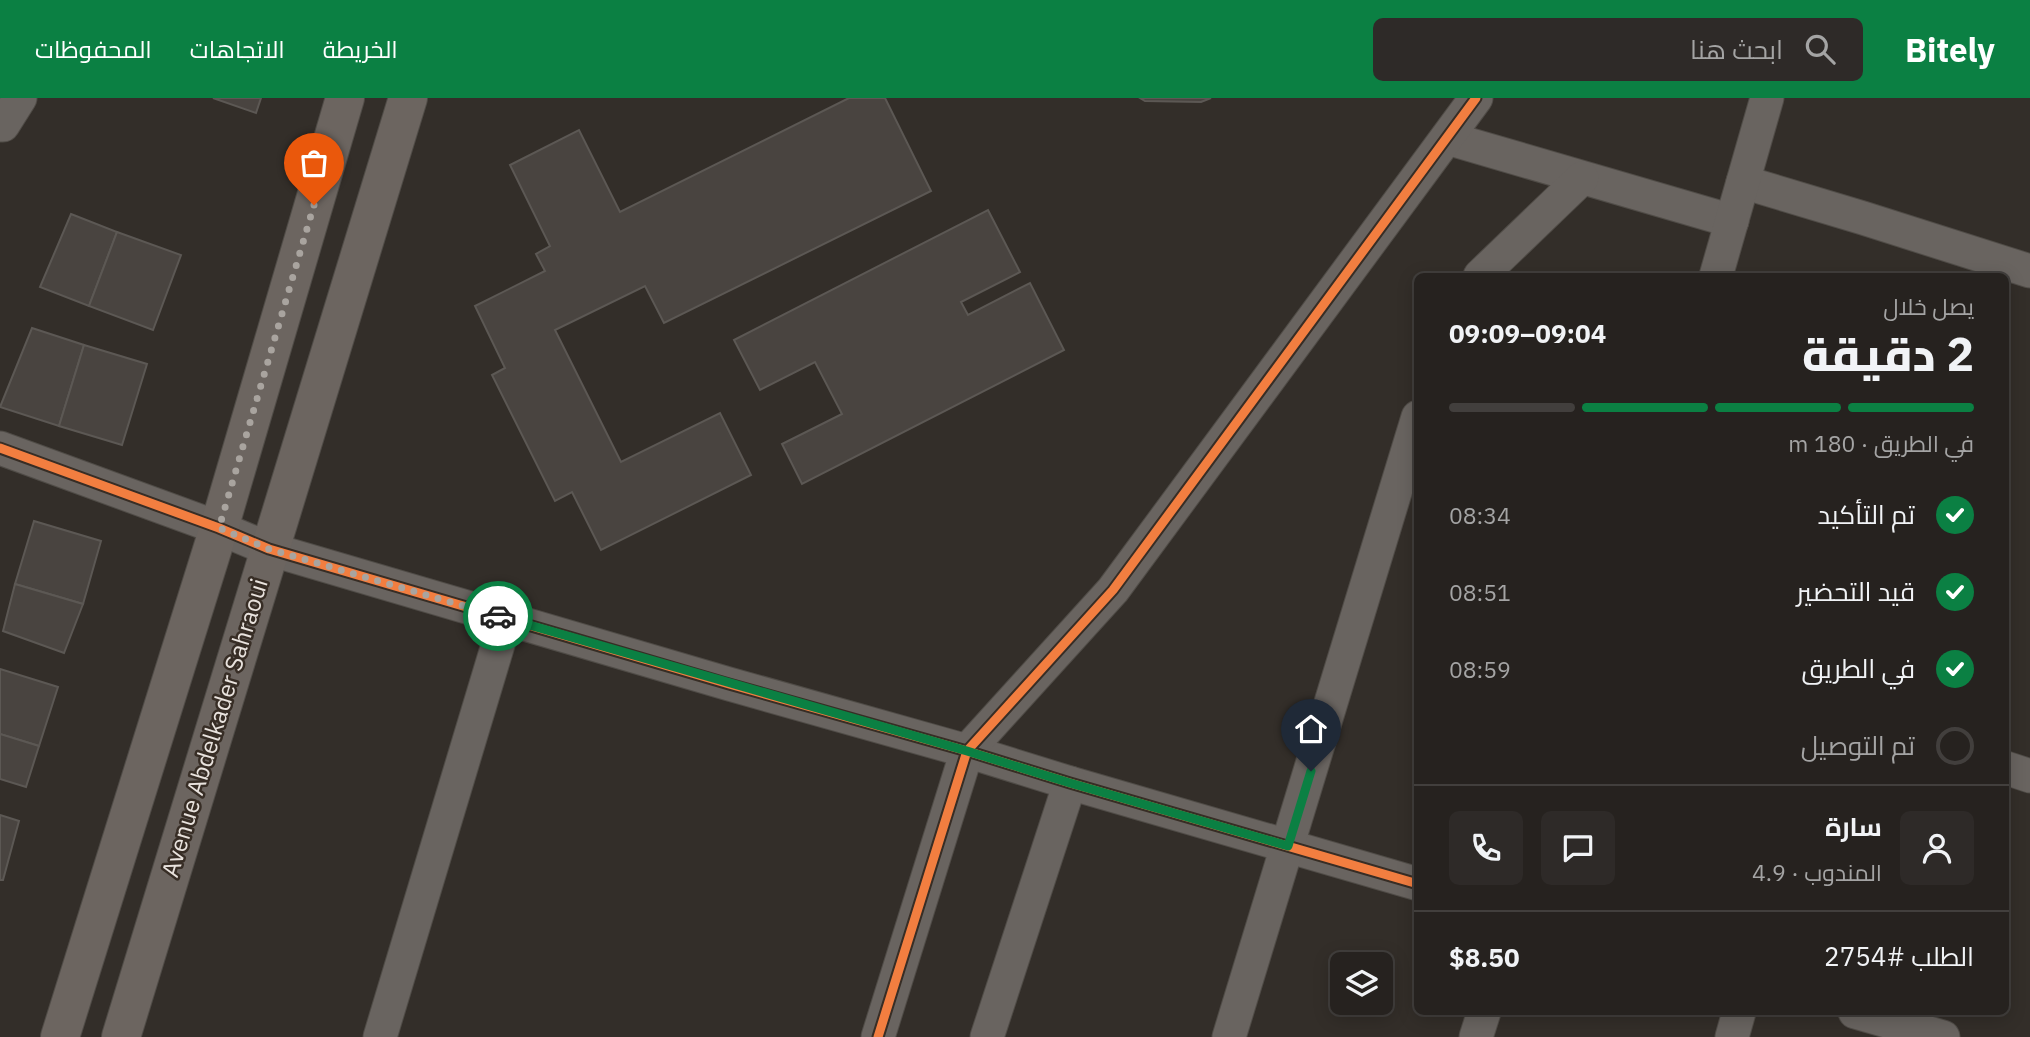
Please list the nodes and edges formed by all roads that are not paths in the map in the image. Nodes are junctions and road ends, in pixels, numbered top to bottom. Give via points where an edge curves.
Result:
1 (20, 98) edge
2 (345, 98) edge
3 (408, 98) edge
4 (1475, 98) edge
5 (1767, 98) edge
6 (0, 125) edge
7 (1447, 138) junction
8 (1582, 178) junction
9 (1743, 182) junction
10 (1732, 221) junction
11 (2030, 271) edge
12 (1483, 273) edge
13 (1717, 273) edge
14 (1414, 429) edge
15 (0, 448) edge
16 (219, 528) junction
17 (269, 549) junction
18 (506, 618) junction
19 (967, 751) junction
20 (2009, 769) edge
21 (2030, 776) edge
22 (1070, 783) junction
23 (1288, 846) junction
24 (1414, 883) edge
25 (1483, 1015) edge
26 (1738, 1015) edge
27 (1866, 1015) edge
28 (60, 1037) edge
29 (121, 1037) edge
30 (380, 1037) edge
31 (878, 1037) edge
32 (987, 1037) edge
33 (1229, 1037) edge
34 (1476, 1037) edge
35 (1732, 1037) edge
36 (1943, 1037) edge

1 - 6 street
2 - 16 main road
3 - 17 main road, Avenue Abdelkader Sahraoui
4 - 7 street
5 - 9 street
7 - 8 street
7 - 19 street via 1113,590
8 - 10 street
8 - 12 street
9 - 10 street
9 - 11 street
10 - 13 street
14 - 23 street
15 - 16 street
16 - 17 street
16 - 28 main road
17 - 18 street
17 - 29 main road, Avenue Abdelkader Sahraoui
18 - 19 street
18 - 30 street
19 - 22 street
19 - 31 street
20 - 21 street
22 - 23 street
22 - 32 street
23 - 24 street
23 - 33 street
25 - 34 street
26 - 35 street
27 - 36 street

